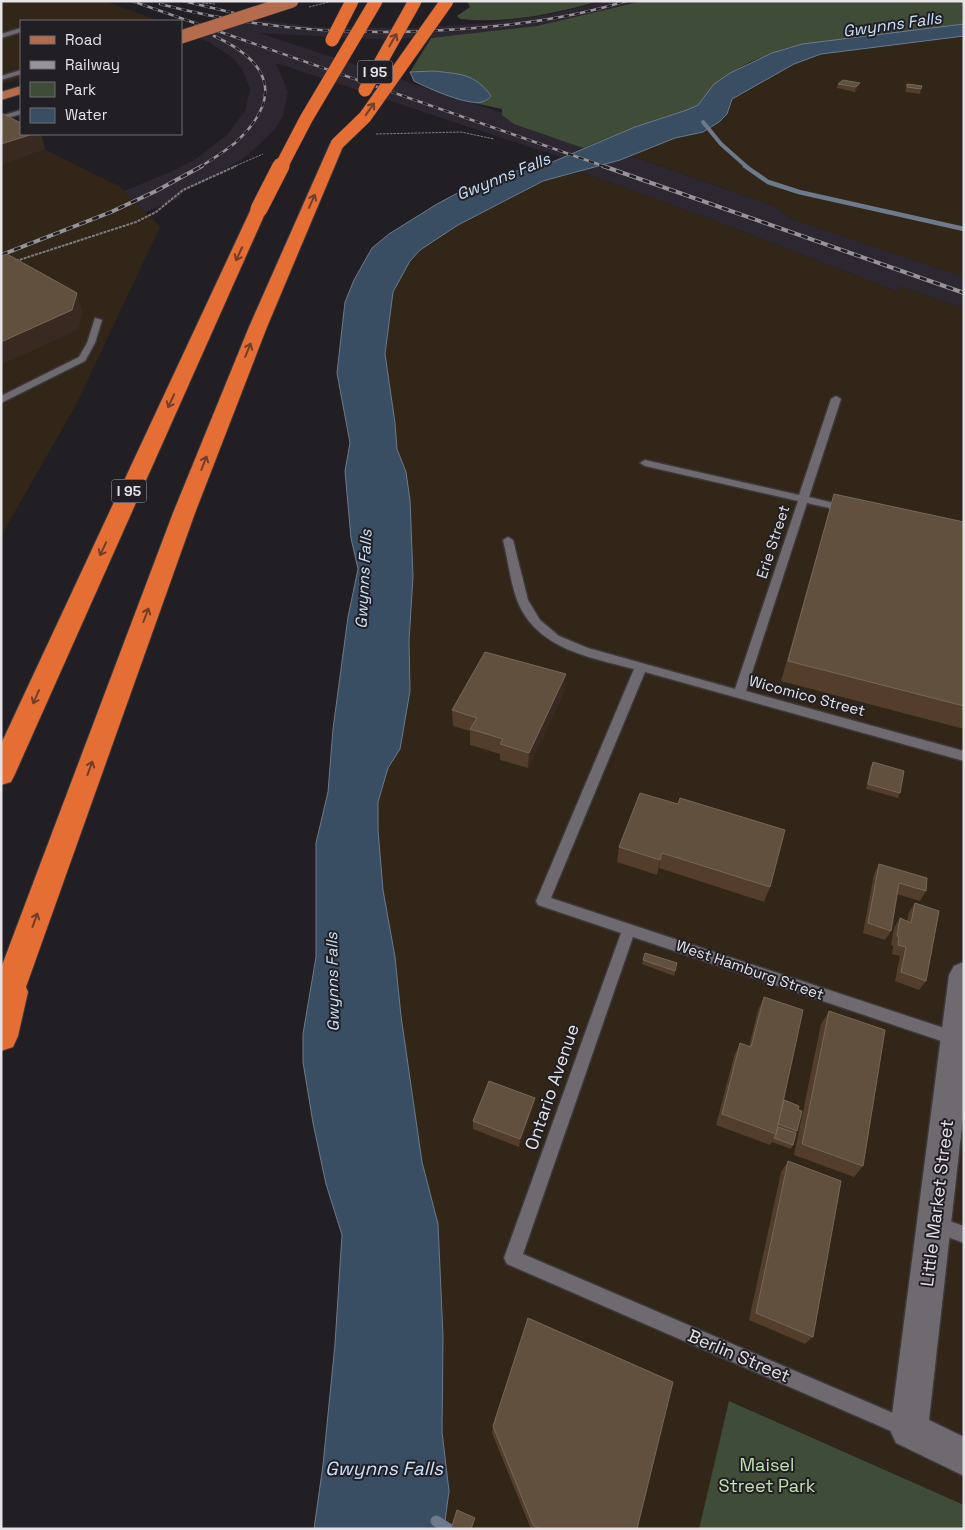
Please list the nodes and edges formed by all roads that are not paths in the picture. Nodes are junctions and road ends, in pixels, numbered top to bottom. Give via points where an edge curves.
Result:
1 (292, 1) edge
2 (301, 1) edge
3 (352, 1) edge
4 (376, 1) edge
5 (415, 1) edge
6 (446, 1) edge
7 (274, 2) edge
8 (260, 12) junction
9 (20, 30) edge
10 (182, 32) edge
11 (1, 36) edge
12 (182, 37) edge
13 (324, 55) dead end
14 (20, 72) edge
15 (317, 76) dead end
16 (1, 78) edge
17 (20, 83) edge
18 (1, 90) edge
19 (20, 90) edge
20 (1, 96) edge
21 (20, 112) dead end
22 (1, 118) edge
23 (306, 119) junction
24 (337, 144) junction
25 (98, 320) dead end
26 (836, 399) dead end
27 (1, 400) edge
28 (644, 463) dead end
29 (803, 499) junction
30 (860, 512) edge
31 (508, 540) dead end
32 (641, 667) junction
33 (739, 694) junction
34 (964, 756) edge
35 (1, 774) edge
36 (629, 929) junction
37 (18, 966) junction
38 (964, 975) edge
39 (1, 1010) edge
40 (1, 1036) edge
41 (956, 1039) junction
42 (949, 1230) edge
43 (513, 1258) joint
44 (910, 1430) junction
45 (964, 1457) edge

1 - 8 main road, bridge
2 - 8 highway, bridge
3 - 13 highway, bridge
4 - 23 highway, I 95, bridge
24 -> 5 highway, I 95, bridge
24 -> 6 highway, bridge via 365,117
7 - 10 main road
8 - 12 main road, bridge
9 - 11 lane
14 - 16 lane
15 - 23 highway, bridge
17 - 18 main road
19 - 20 main road
21 - 22 lane
23 -> 35 highway, I 95, bridge via 259,209
37 -> 24 highway, I 95 via 137,638 230,396
25 - 27 lane via 82,359
26 - 29 lane, Erie Street
28 - 29 lane
29 - 30 lane
29 - 33 lane, Erie Street
31 - 32 lane, Wicomico Street via 523,600 536,623 555,639
32 - 33 lane, Wicomico Street
32 - 36 lane, West Hamburg Street via 544,900
33 - 34 lane, Wicomico Street
36 - 41 lane, West Hamburg Street
36 - 43 lane, Ontario Avenue
37 - 39 highway, I 95
37 - 40 highway
38 - 41 street, Little Market Street
41 - 42 street, Little Market Street
42 - 44 street, Little Market Street
43 - 44 lane, Berlin Street
44 - 45 street, Berlin Street

